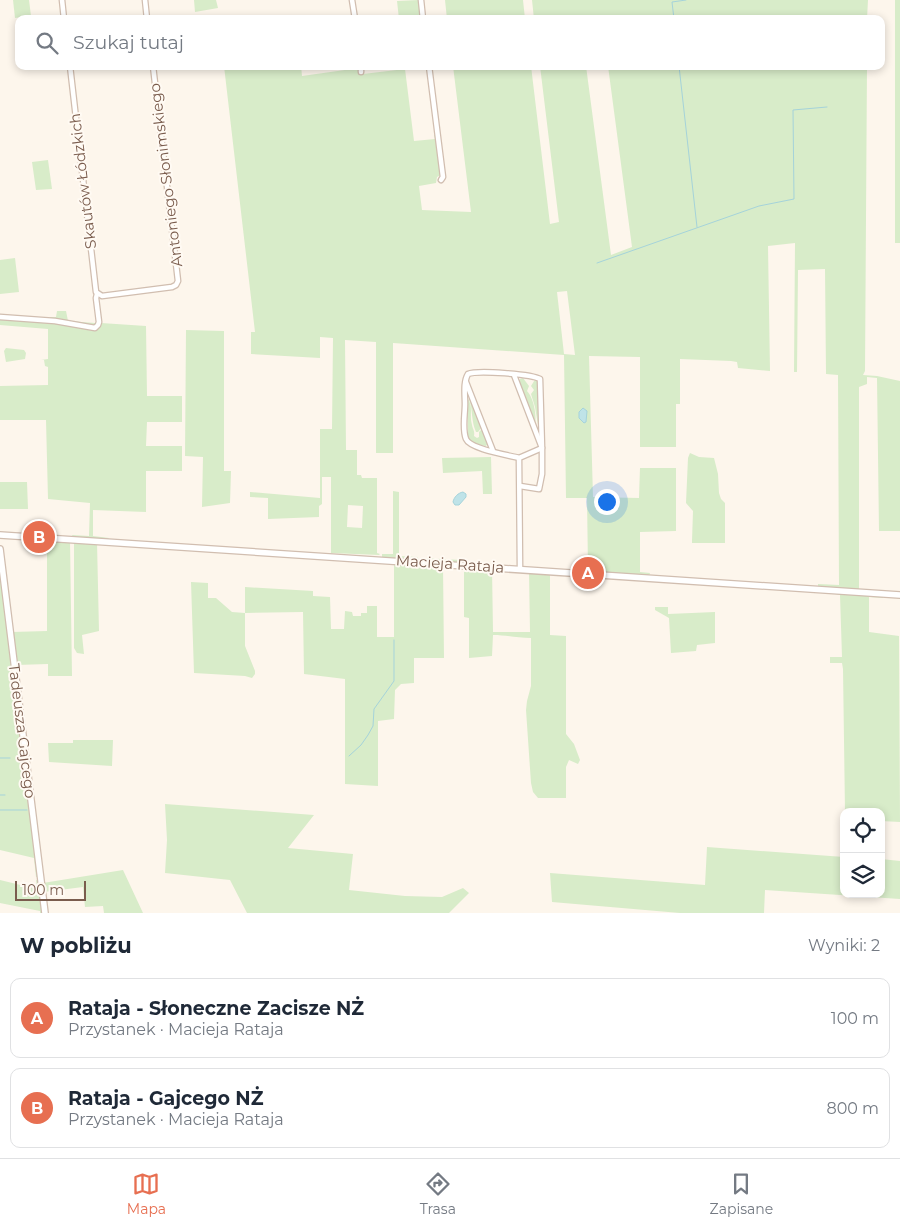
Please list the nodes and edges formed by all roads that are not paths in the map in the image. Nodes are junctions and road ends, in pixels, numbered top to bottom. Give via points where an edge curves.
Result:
1 (62, 0) edge
2 (145, 0) edge
3 (352, 0) edge
4 (421, 0) edge
5 (64, 15) edge
6 (147, 15) edge
7 (354, 15) edge
8 (423, 15) edge
9 (70, 70) edge
10 (153, 70) edge
11 (430, 70) edge
12 (440, 180) dead end
13 (97, 294) junction
14 (0, 317) edge
15 (514, 375) junction
16 (465, 380) junction
17 (542, 448) junction
18 (493, 451) junction
19 (519, 458) junction
20 (520, 486) junction
21 (0, 535) edge
22 (0, 549) edge
23 (520, 568) junction
24 (900, 595) edge
25 (45, 913) edge

1 - 5 street
2 - 6 street
3 - 7 street
4 - 8 street
9 - 13 street, Skautów Łódzkich
10 - 13 street, Antoniego Słonimskiego via 177,284 102,296
11 - 12 street via 443,177
13 - 14 street, Skautów Łódzkich via 97,327
15 - 16 street via 473,372
15 - 17 street
15 - 17 street via 535,377 541,381
16 - 18 street
16 - 18 street via 466,440 472,446
17 - 19 street
17 - 20 street via 539,488
18 - 19 street
19 - 20 street
20 - 23 street
21 - 23 street, Macieja Rataja
22 - 25 street, Tadeusza Gajcego
23 - 24 street, Macieja Rataja

